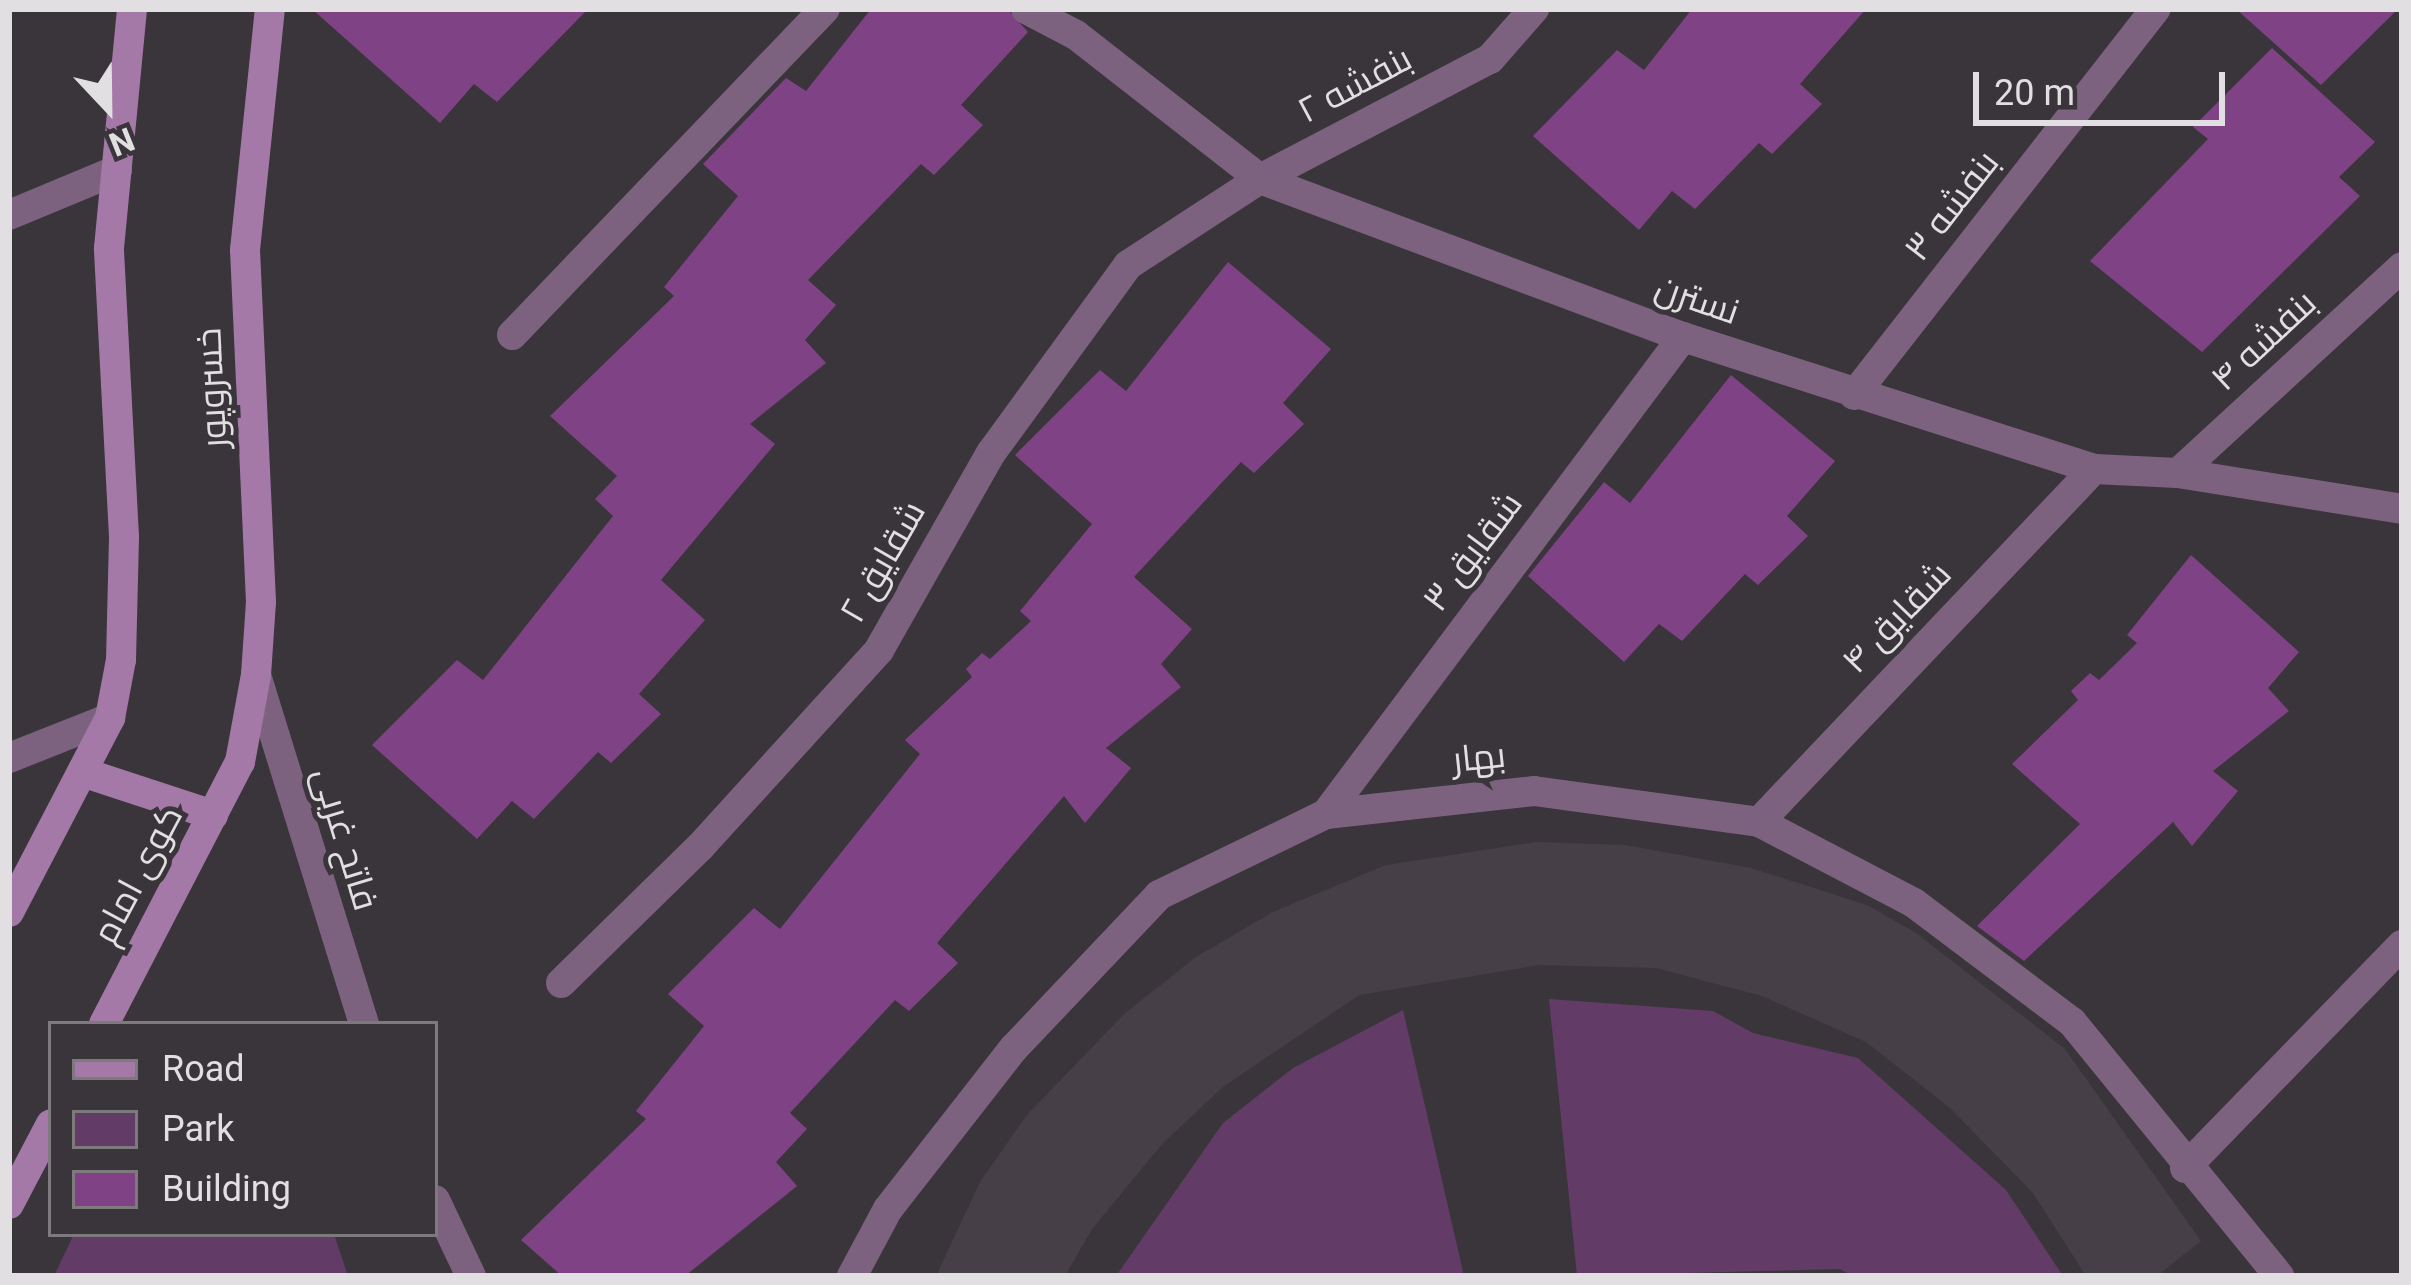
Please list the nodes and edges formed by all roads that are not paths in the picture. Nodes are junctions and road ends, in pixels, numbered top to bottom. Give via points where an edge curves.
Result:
1 (132, 9) edge
2 (270, 9) edge
3 (826, 9) edge
4 (1026, 9) edge
5 (1534, 9) edge
6 (2156, 9) edge
7 (116, 170) junction
8 (1260, 179) junction
9 (9, 215) edge
10 (2402, 267) edge
11 (512, 335) dead end
12 (1683, 337) junction
13 (1854, 394) junction
14 (2094, 469) junction
15 (2178, 472) junction
16 (2402, 509) edge
17 (256, 675) junction
18 (110, 718) junction
19 (9, 758) edge
20 (240, 762) joint
21 (82, 772) junction
22 (1326, 814) junction
23 (213, 815) junction
24 (1759, 822) junction
25 (9, 912) edge
26 (2402, 945) edge
27 (561, 983) dead end
28 (106, 1021) edge
29 (363, 1021) edge
30 (48, 1130) edge
31 (2186, 1168) junction
32 (9, 1204) edge
33 (438, 1206) edge
34 (471, 1276) edge
35 (852, 1276) edge
36 (2279, 1276) edge

1 - 7 street
2 - 17 street, خسروپور via 244,250 261,602
3 - 11 street
4 - 8 street, نسترن via 1076,35
5 - 8 street, بنفشه ۲ via 1490,58
6 - 13 street, بنفشه ۳
7 - 9 street
7 - 18 street via 109,248 125,600
8 - 12 street, نسترن
8 - 27 street, شقایق ۲ via 1128,265 991,453 879,650 700,847
10 - 15 street, بنفشه ۴
12 - 13 street, نسترن
12 - 22 street, شقایق ۳
13 - 14 street, نسترن
14 - 15 street, نسترن
14 - 24 street, شقایق ۴
15 - 16 street, نسترن
17 - 20 street, خسروپور
17 - 29 street, فاتح غربی
18 - 19 street
18 - 21 street
20 - 23 street, کوی امام
21 - 23 street
21 - 25 street
22 - 24 street, بهار via 1534,791
22 - 35 street, بهار via 1160,895 1014,1048 888,1209
23 - 28 street, کوی امام
24 - 31 street, بهار via 1914,903 2072,1022
26 - 31 street
30 - 32 street
31 - 36 street, بهار
33 - 34 street

